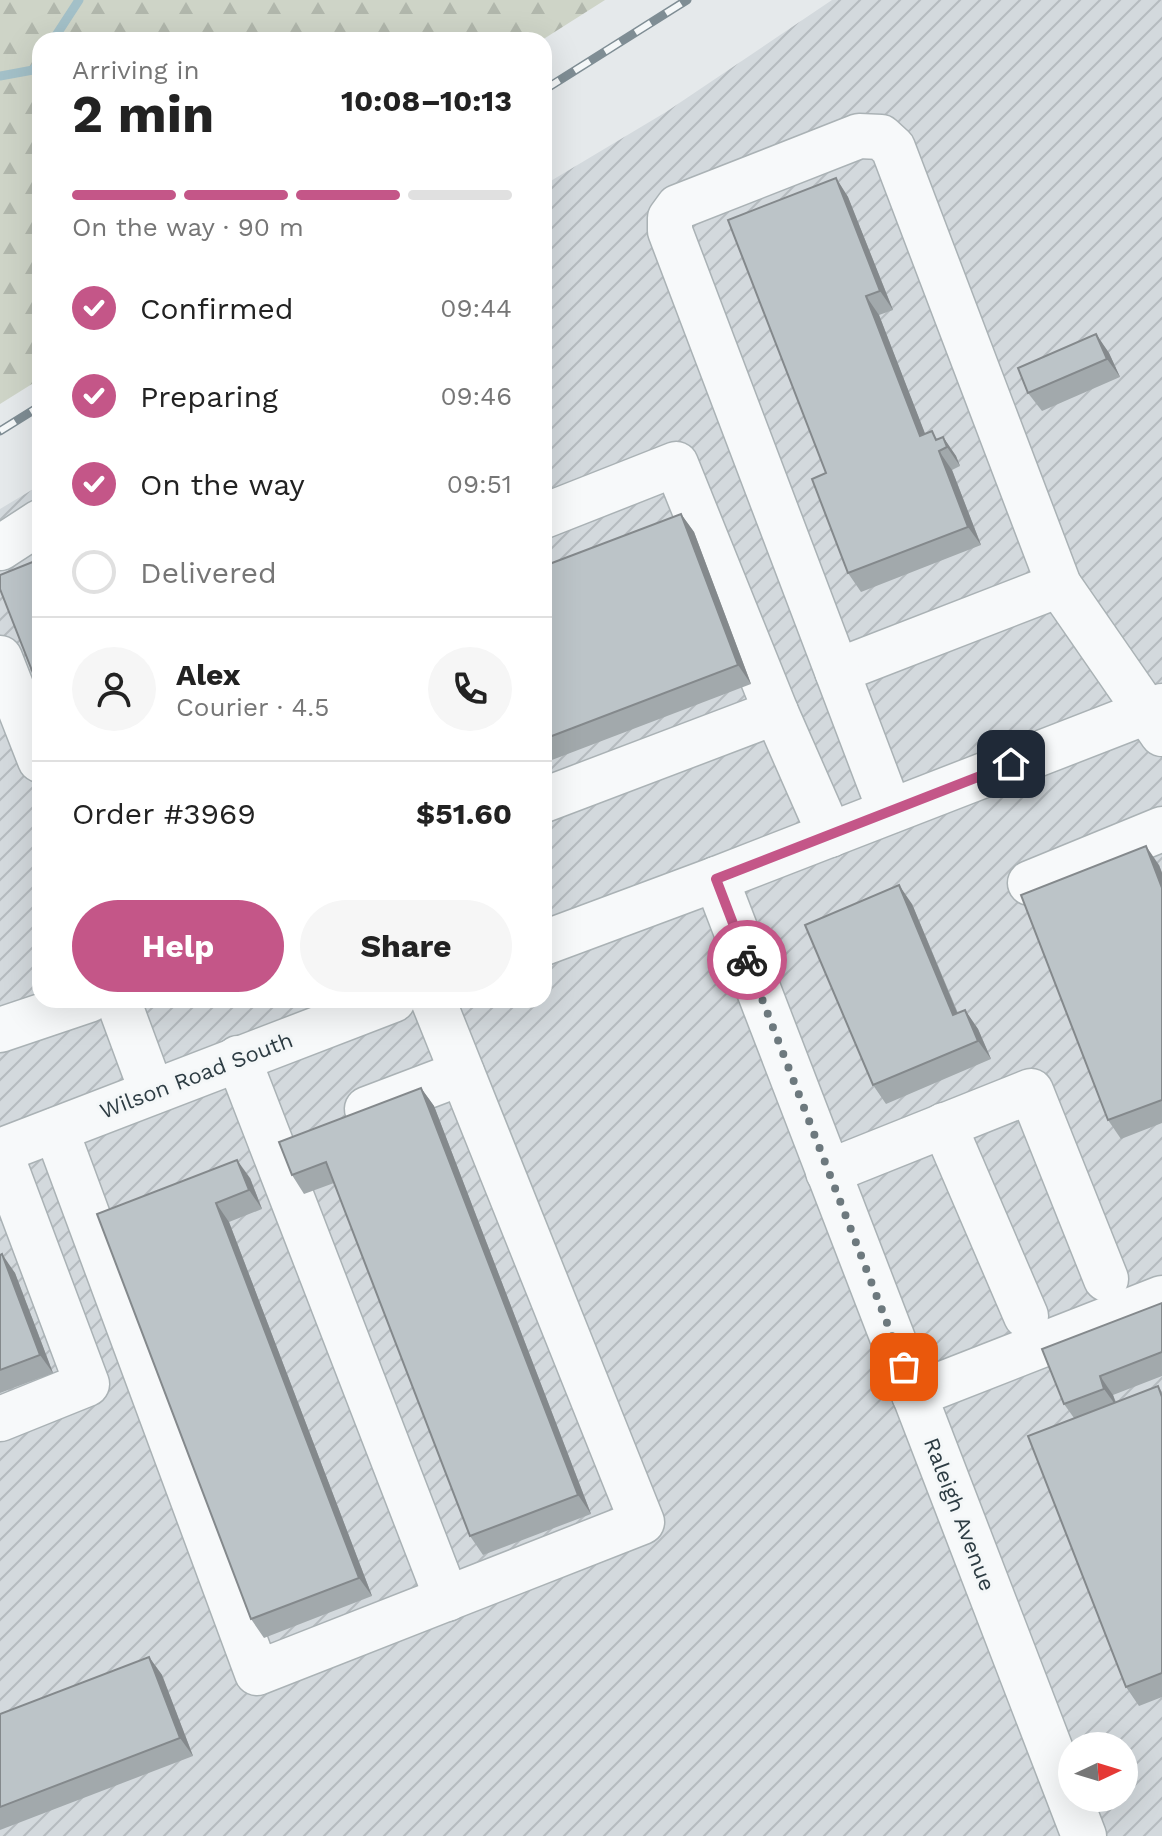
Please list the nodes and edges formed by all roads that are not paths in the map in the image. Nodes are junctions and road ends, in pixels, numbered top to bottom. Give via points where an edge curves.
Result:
1 (552, 513) edge
2 (32, 527) edge
3 (0, 548) edge
4 (1059, 585) junction
5 (0, 658) edge
6 (837, 671) junction
7 (776, 712) junction
8 (1157, 717) edge
9 (32, 740) edge
10 (552, 797) edge
11 (890, 811) junction
12 (1162, 829) edge
13 (830, 835) junction
14 (716, 879) junction
15 (1030, 883) dead end
16 (552, 938) edge
17 (65, 1008) edge
18 (121, 1008) edge
19 (436, 1008) edge
20 (331, 1011) edge
21 (0, 1030) edge
22 (238, 1058) junction
23 (462, 1073) junction
24 (152, 1092) junction
25 (944, 1125) junction
26 (56, 1130) junction
27 (271, 1146) junction
28 (0, 1151) edge
29 (229, 1163) edge
30 (828, 1172) junction
31 (131, 1202) edge
32 (89, 1218) junction
33 (18, 1251) edge
34 (1106, 1279) dead end
35 (1162, 1298) edge
36 (1026, 1316) dead end
37 (914, 1395) junction
38 (0, 1419) edge
39 (447, 1599) junction
40 (1084, 1836) edge

1 - 7 street via 676,464
2 - 3 street
4 - 6 street
4 - 6 street via 893,148 881,137 859,136 678,207 670,218 670,231
4 - 8 street
5 - 9 street
6 - 11 street
7 - 10 street
7 - 13 street
8 - 11 street
11 - 13 street
12 - 15 street
13 - 14 street
14 - 16 street
14 - 30 street, Raleigh Avenue
17 - 21 street
18 - 24 street
19 - 23 street
20 - 22 street, Wilson Road South
22 - 24 street, Wilson Road South
22 - 27 street
23 - 27 street
23 - 39 street via 642,1522
24 - 26 street, Wilson Road South
25 - 30 street
25 - 34 street via 1031,1091
25 - 36 street
26 - 28 street, Wilson Road South
26 - 32 street
27 - 29 street
27 - 39 street
28 - 33 street
30 - 37 street, Raleigh Avenue
31 - 32 street
32 - 39 street via 257,1673
33 - 38 street via 87,1384
35 - 37 street
37 - 40 street, Raleigh Avenue

